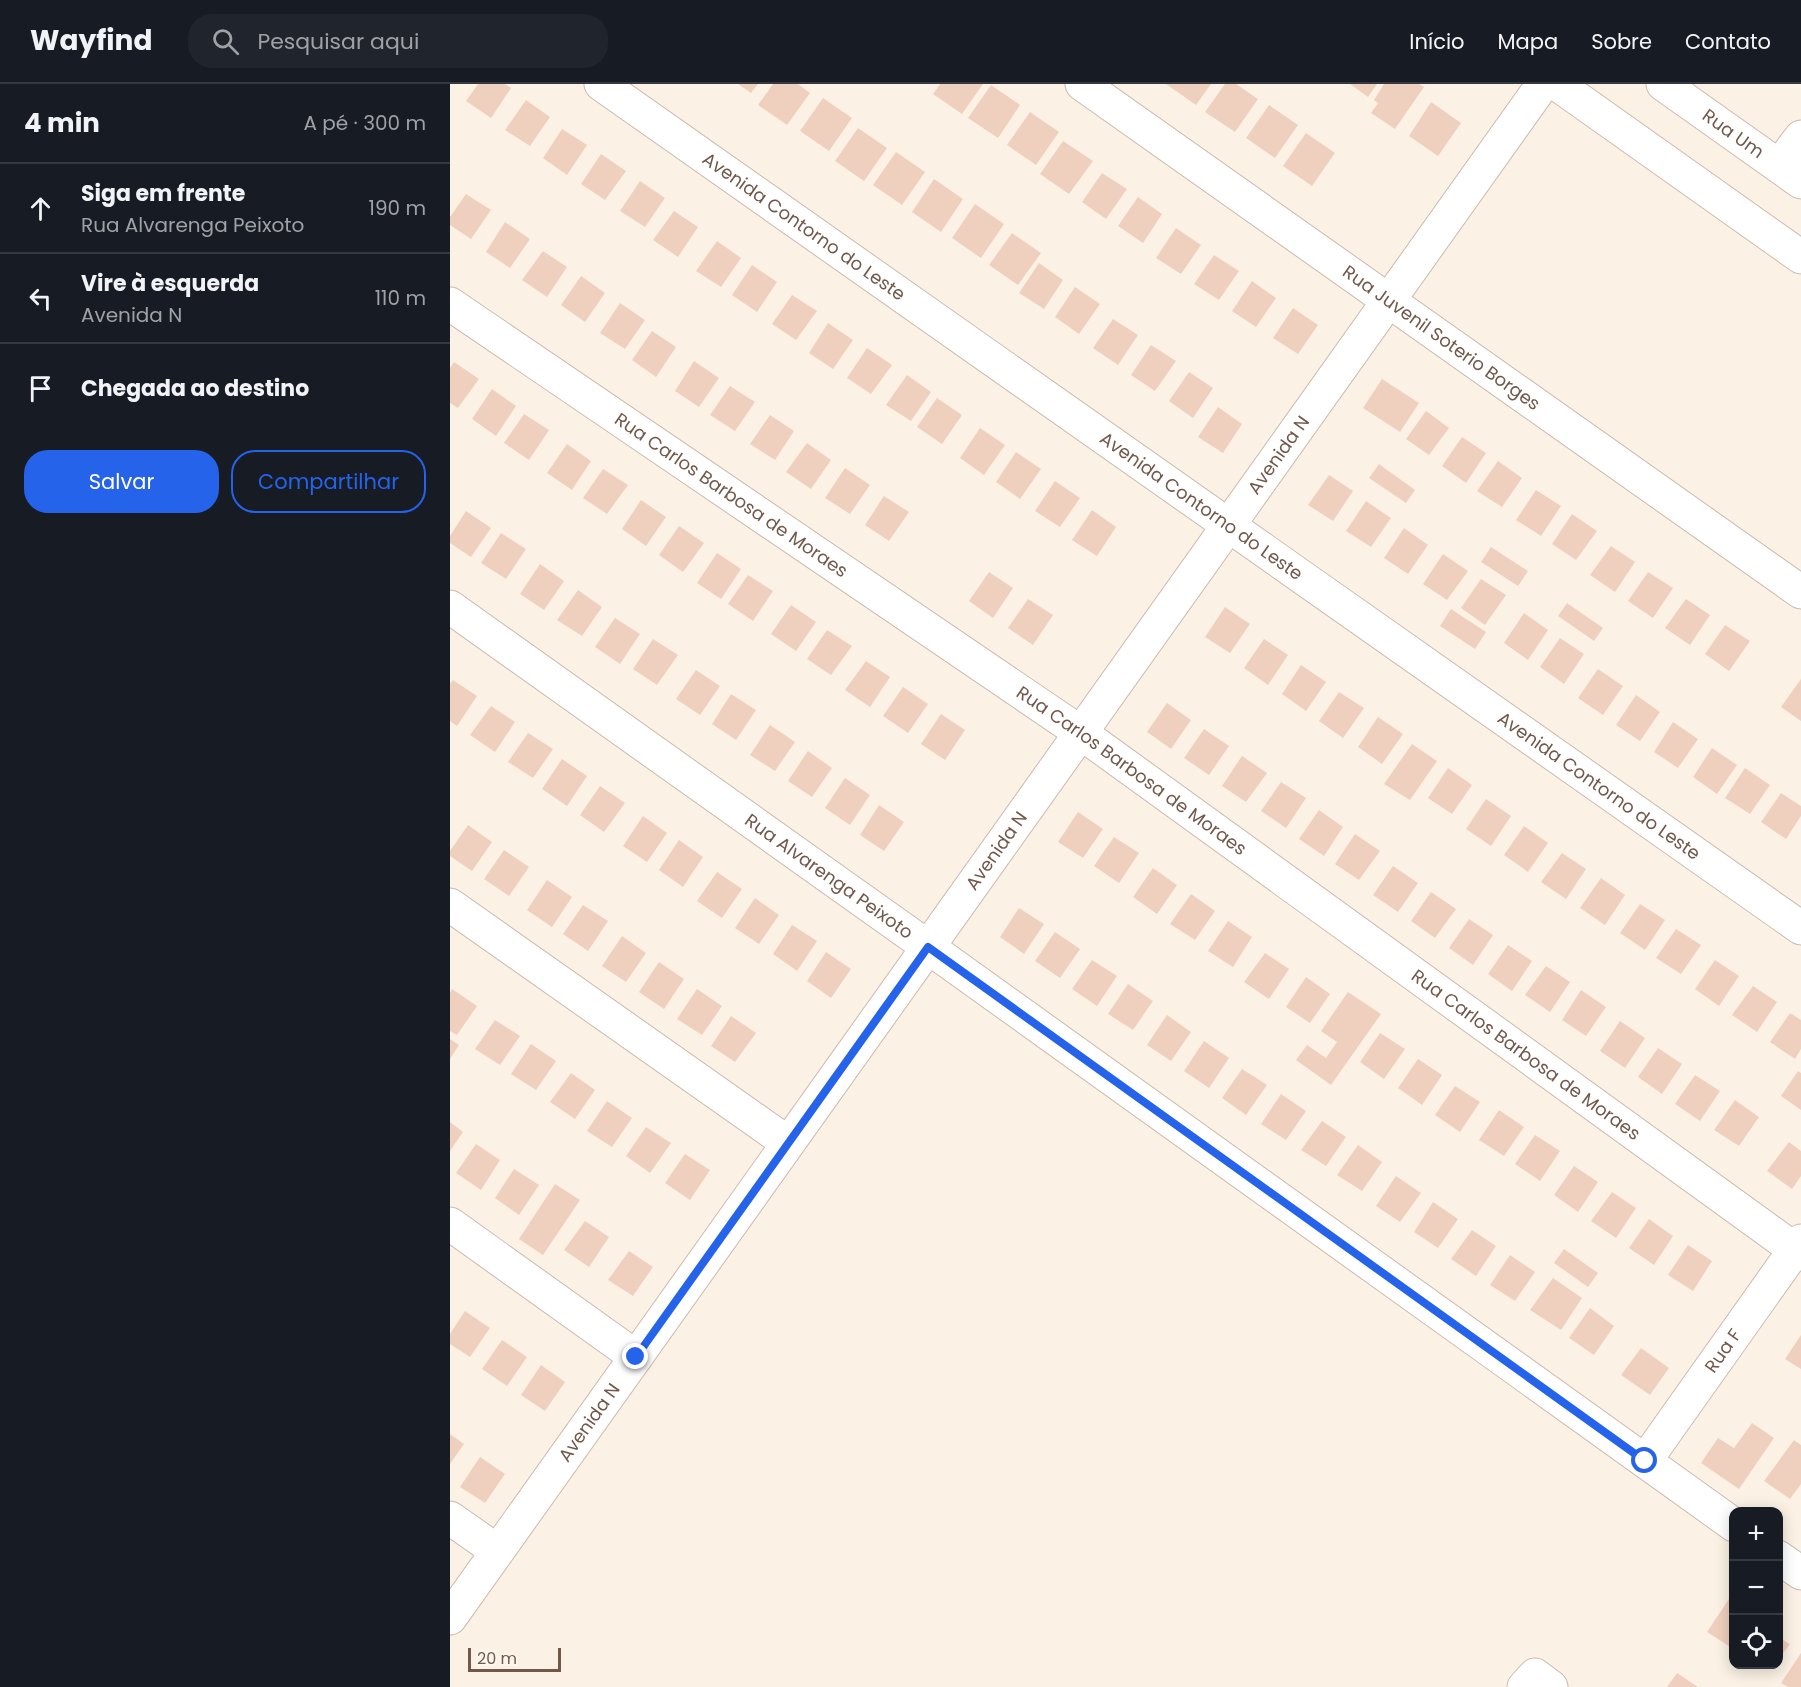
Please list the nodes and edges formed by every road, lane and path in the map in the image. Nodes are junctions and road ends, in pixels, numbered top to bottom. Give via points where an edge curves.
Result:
1 (601, 84) edge
2 (1082, 84) edge
3 (1543, 84) edge
4 (1557, 84) edge
5 (1663, 84) edge
6 (1801, 137) edge
7 (1790, 174) edge
8 (1801, 257) edge
9 (1388, 301) junction
10 (450, 304) edge
11 (1228, 525) junction
12 (1801, 592) edge
13 (450, 607) edge
14 (1081, 733) junction
15 (450, 905) edge
16 (1801, 928) edge
17 (928, 947) junction
18 (788, 1143) junction
19 (450, 1224) edge
20 (1799, 1248) edge
21 (636, 1357) junction
22 (1645, 1461) junction
23 (450, 1518) edge
24 (1729, 1521) edge
25 (497, 1551) junction
26 (1783, 1560) edge
27 (1801, 1573) edge
28 (450, 1618) edge

1 - 11 street, Avenida Contorno do Leste
2 - 9 street, Rua Juvenil Soterio Borges
3 - 9 street, Avenida N
4 - 8 street
5 - 7 street, Rua Um
6 - 7 street
9 - 11 street, Avenida N
9 - 12 street, Rua Juvenil Soterio Borges
10 - 14 street, Rua Carlos Barbosa de Moraes
11 - 14 street, Avenida N
11 - 16 street, Avenida Contorno do Leste
13 - 17 street, Rua Alvarenga Peixoto
14 - 17 street, Avenida N
14 - 20 street, Rua Carlos Barbosa de Moraes
15 - 18 street
17 - 18 street, Avenida N
17 - 22 street, Rua Alvarenga Peixoto
18 - 21 street, Avenida N
19 - 21 street
20 - 22 street, Rua F
21 - 25 street, Avenida N
22 - 24 street, Rua Alvarenga Peixoto
23 - 25 street
25 - 28 street, Avenida N
26 - 27 street

